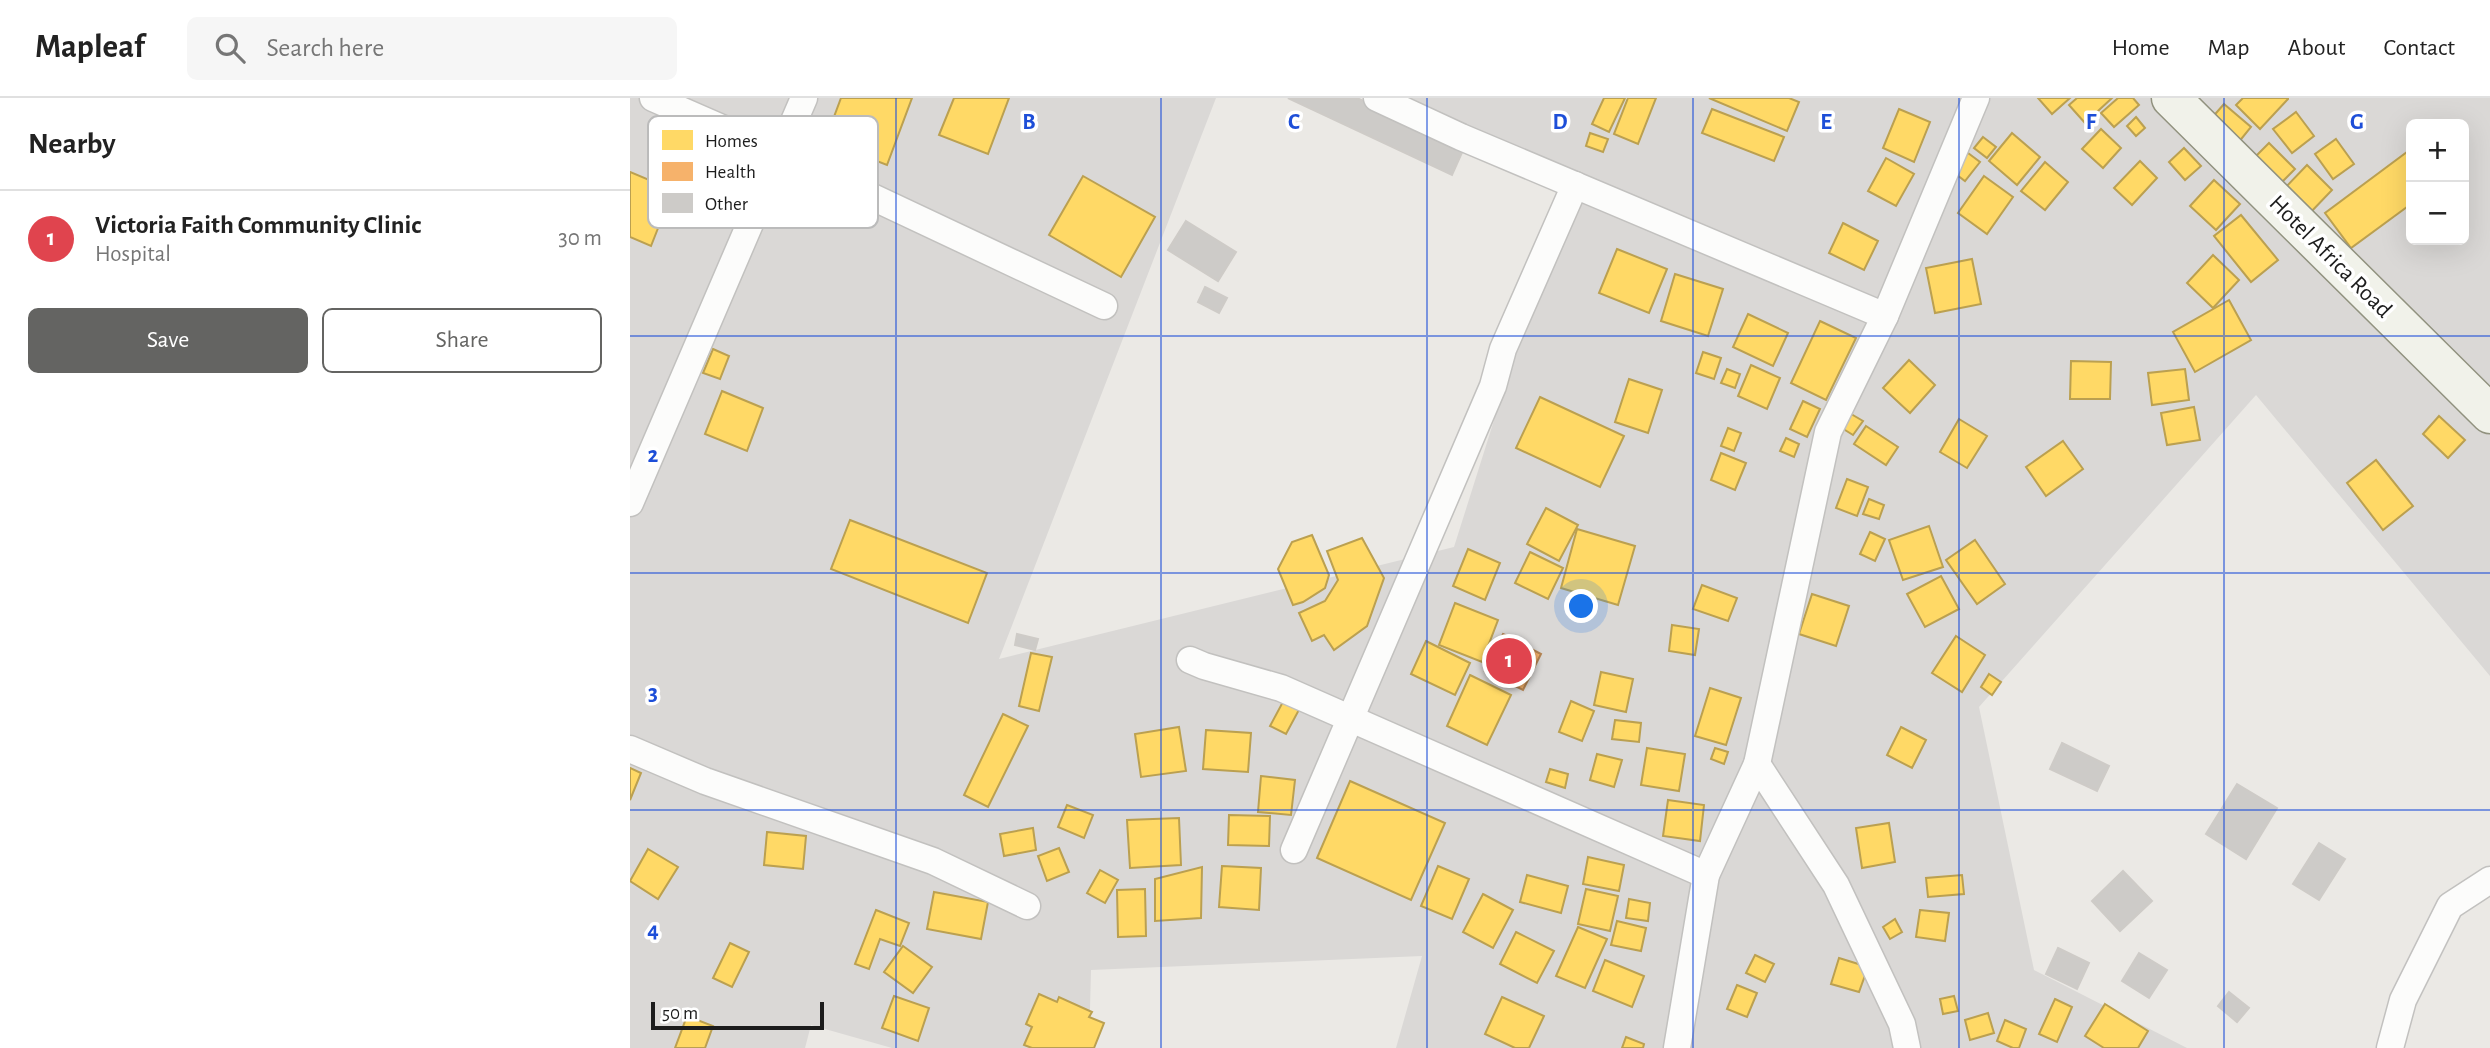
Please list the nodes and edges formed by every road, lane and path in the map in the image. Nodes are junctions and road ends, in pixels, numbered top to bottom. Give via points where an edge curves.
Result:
1 (653, 98) edge
2 (804, 98) edge
3 (1377, 98) edge
4 (1976, 98) edge
5 (2171, 98) edge
6 (694, 116) edge
7 (796, 116) edge
8 (1575, 185) junction
9 (878, 200) edge
10 (747, 228) edge
11 (1104, 306) dead end
12 (1885, 316) junction
13 (2488, 406) edge
14 (630, 503) edge
15 (1190, 660) dead end
16 (1350, 721) junction
17 (630, 749) edge
18 (1757, 764) junction
19 (1294, 850) dead end
20 (1706, 875) junction
21 (2490, 880) edge
22 (1027, 906) dead end
23 (1677, 1048) edge
24 (1907, 1048) edge
25 (2390, 1048) edge

1 - 6 street
2 - 7 street
3 - 8 street
4 - 12 street
5 - 13 street, Hotel Africa Road
8 - 12 street
8 - 16 street
9 - 11 street
10 - 14 street
12 - 18 street via 1828,432
15 - 16 street via 1281,688
16 - 19 street
16 - 20 street
17 - 22 street via 705,781 933,861
18 - 20 street
18 - 24 street via 1836,885 1902,1024
20 - 23 street
21 - 25 street via 2450,906 2403,1000

